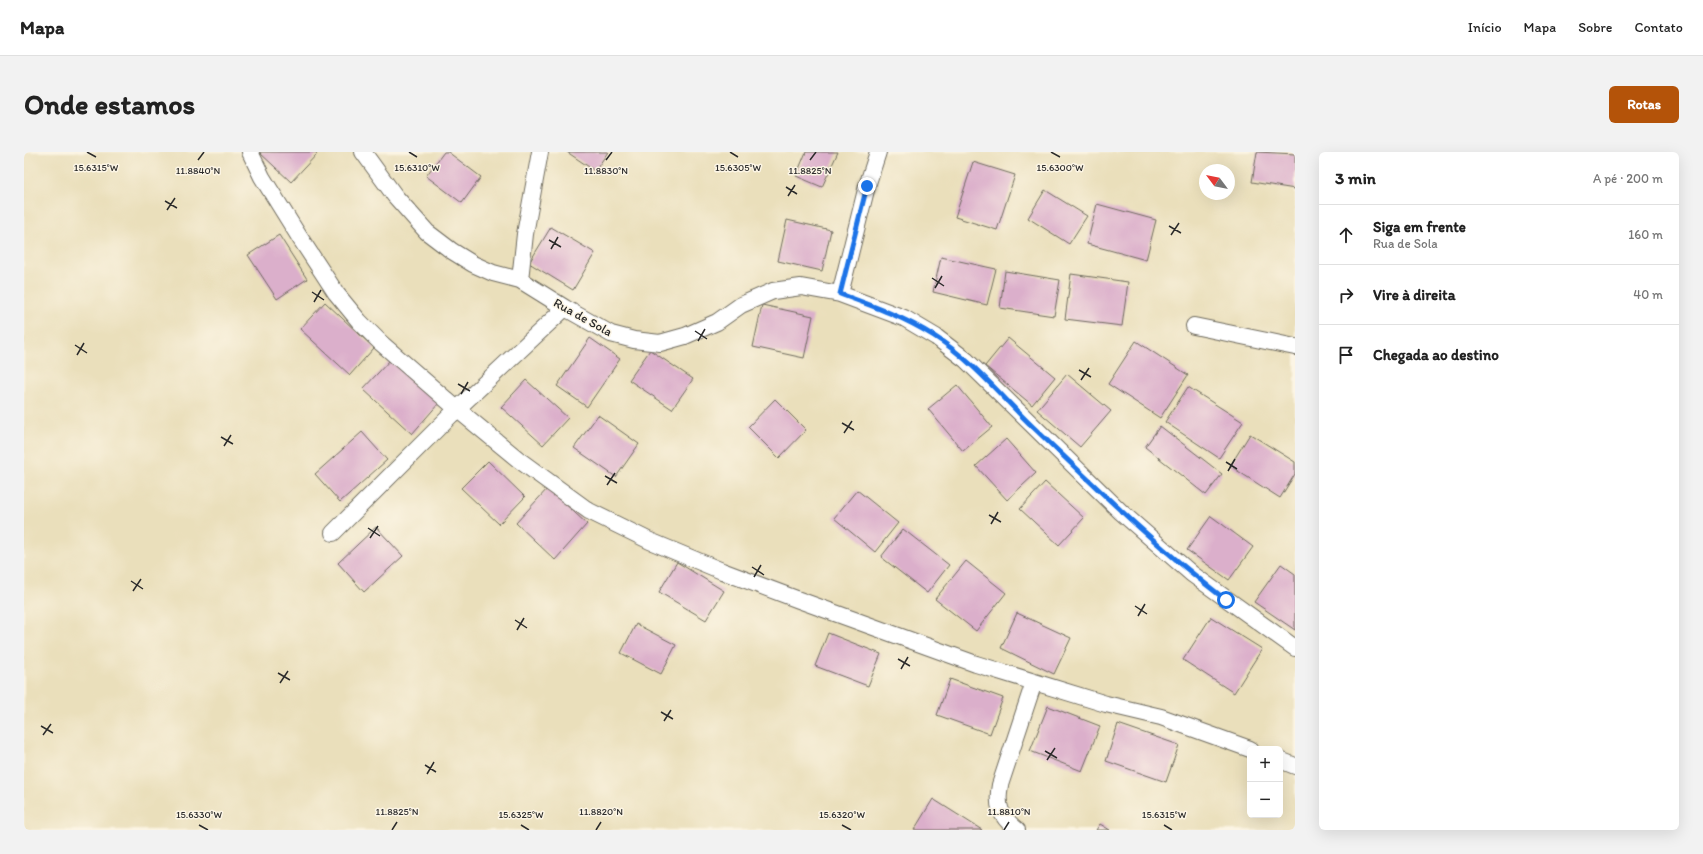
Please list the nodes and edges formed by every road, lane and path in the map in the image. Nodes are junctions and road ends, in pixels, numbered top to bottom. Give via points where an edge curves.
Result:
1 (250, 152) edge
2 (363, 152) edge
3 (540, 152) edge
4 (878, 152) edge
5 (520, 280) junction
6 (840, 294) junction
7 (565, 308) junction
8 (1194, 326) dead end
9 (1295, 347) edge
10 (457, 409) junction
11 (333, 533) dead end
12 (1295, 648) edge
13 (1034, 682) junction
14 (1247, 748) edge
15 (1283, 761) edge
16 (1295, 766) edge
17 (1016, 830) edge

1 - 10 street via 266,184 336,293 381,343
2 - 5 street, Rua de Sola via 395,196 427,232 473,264
3 - 5 street via 525,234
4 - 6 street
5 - 7 street, Rua de Sola
6 - 7 street, Rua de Sola via 801,287 773,291 741,304 717,322 704,328 660,343 611,334
6 - 12 street, Rua de Sola via 904,318 936,337 966,360 1121,512 1220,595
7 - 10 street
8 - 9 street
10 - 11 street
10 - 13 street via 519,460 590,510 650,541 799,600 976,664
13 - 14 street via 1106,704 1161,717
13 - 17 street via 998,796 1005,820
15 - 16 street

